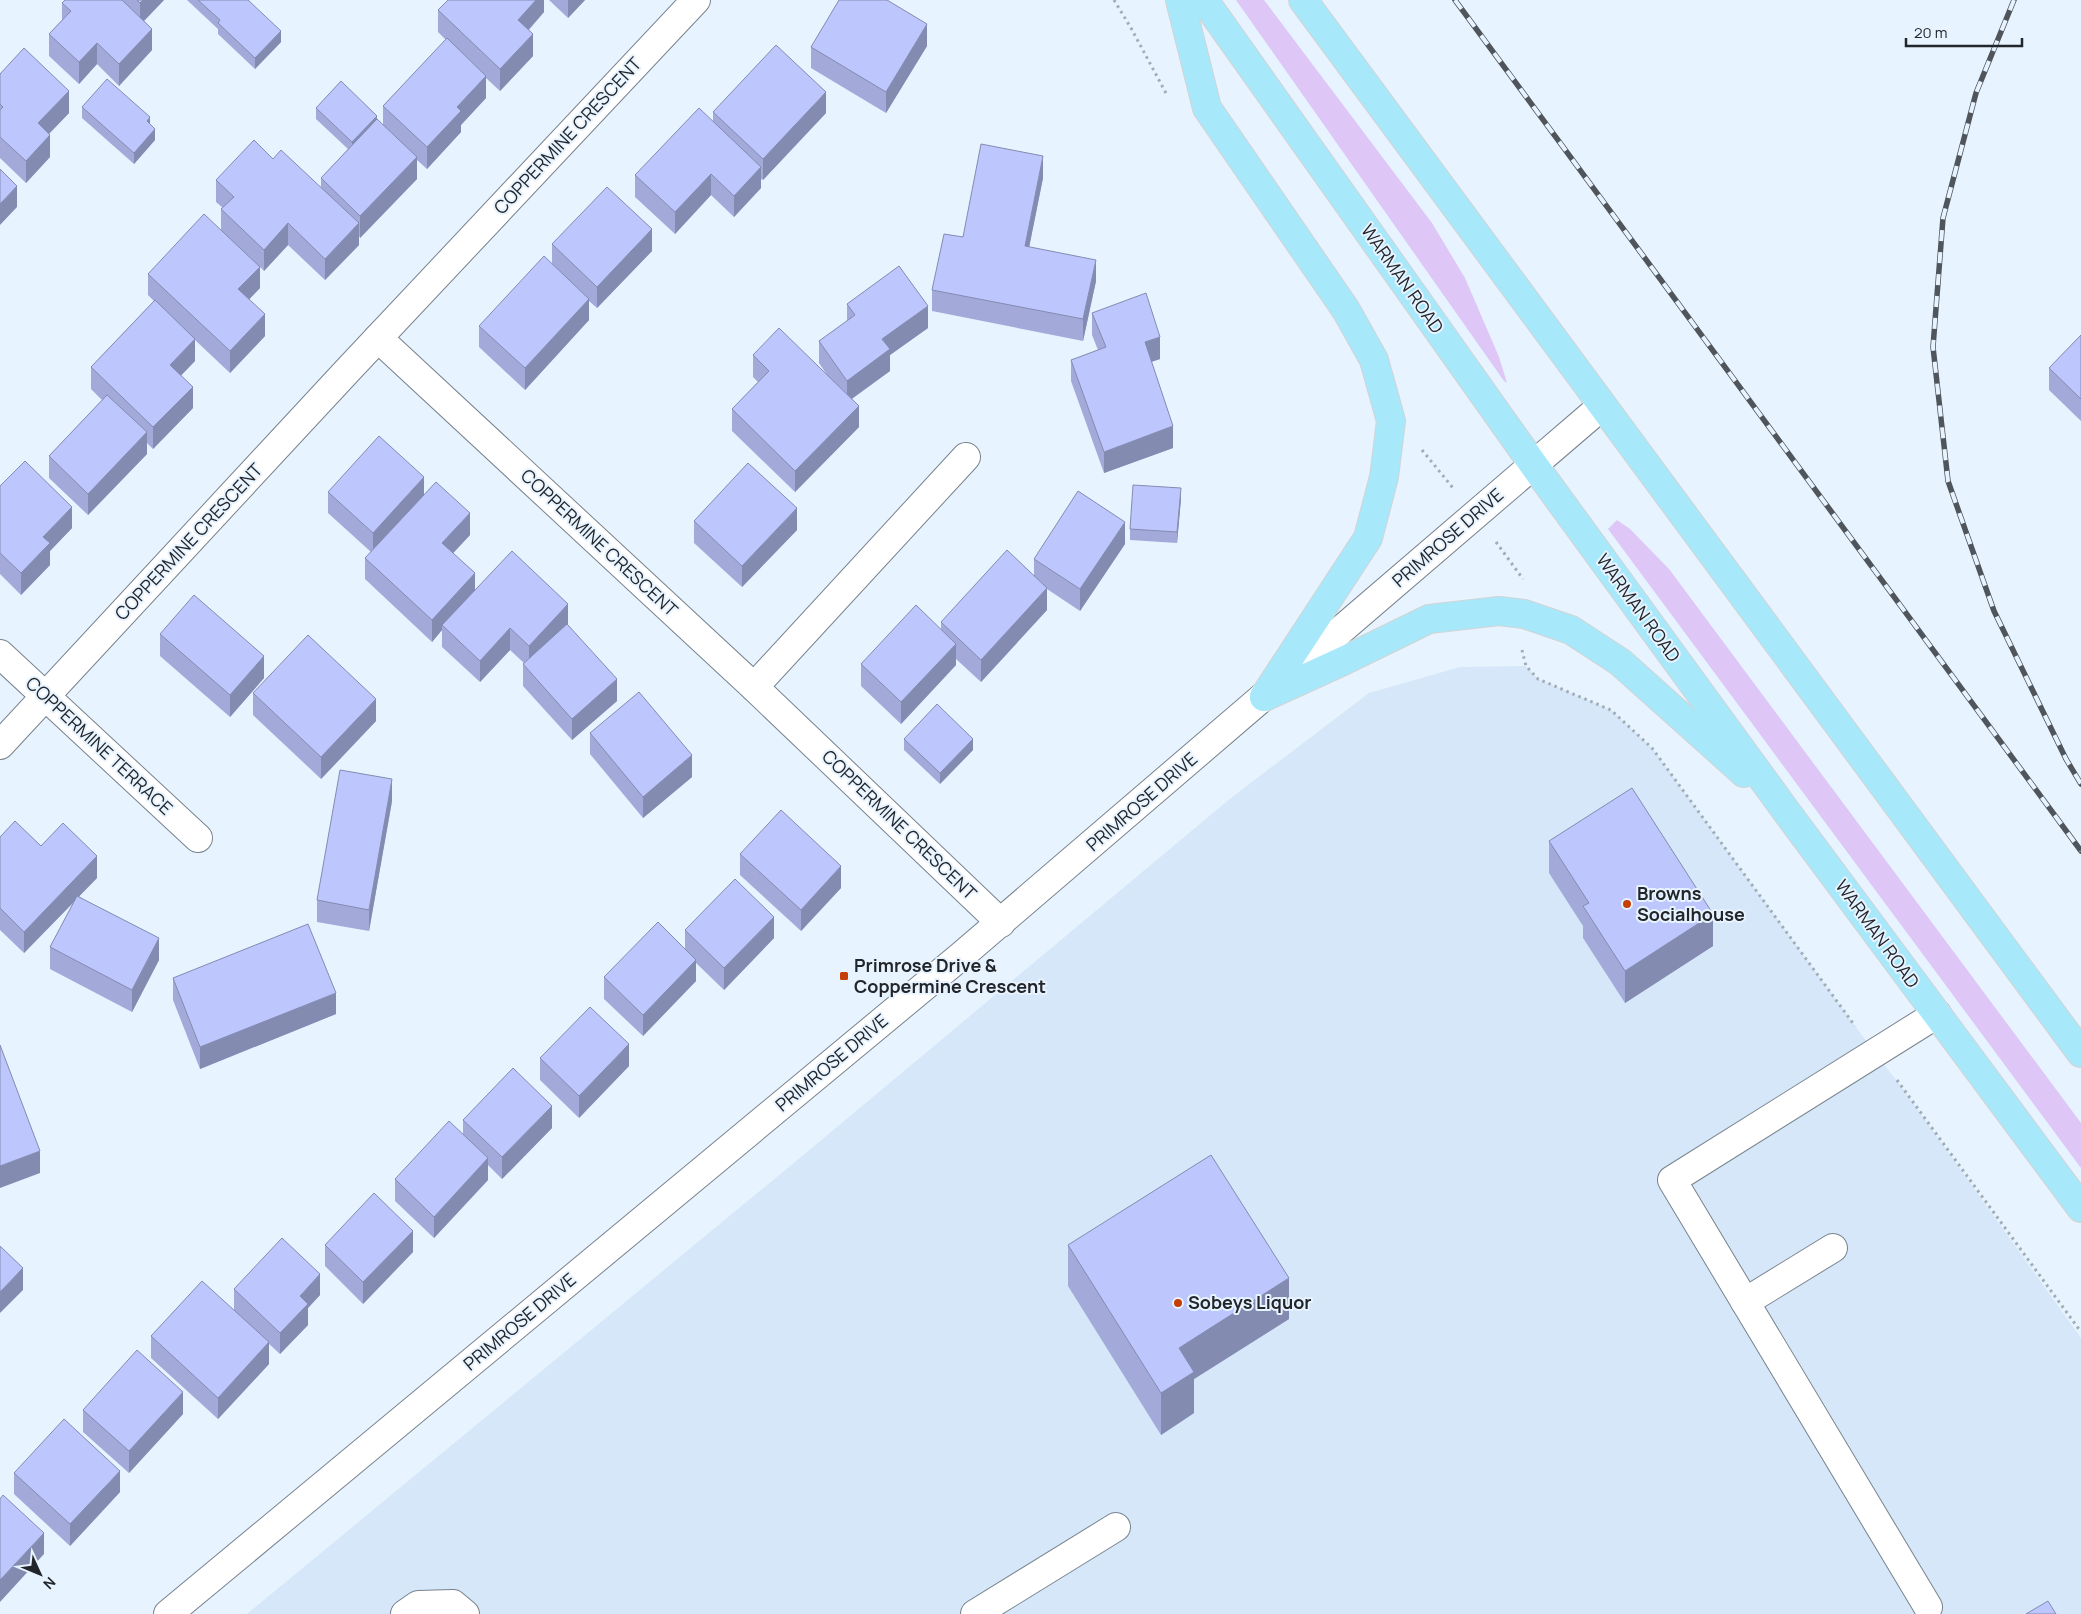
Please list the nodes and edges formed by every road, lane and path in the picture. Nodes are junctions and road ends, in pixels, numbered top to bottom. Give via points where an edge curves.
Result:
1 (696, 0) edge
2 (1180, 0) edge
3 (1204, 0) edge
4 (1303, 0) edge
5 (378, 338) junction
6 (1602, 406) junction
7 (966, 457) dead end
8 (1533, 464) junction
9 (1524, 614) junction
10 (0, 654) edge
11 (754, 687) junction
12 (46, 696) junction
13 (1264, 697) junction
14 (0, 745) edge
15 (1786, 811) junction
16 (198, 838) dead end
17 (1000, 923) junction
18 (1936, 1014) junction
19 (1875, 1053) junction
20 (2081, 1053) edge
21 (2081, 1208) edge
22 (1832, 1248) dead end
23 (1745, 1302) junction
24 (2081, 1332) edge
25 (1116, 1527) dead end
26 (1928, 1607) dead end
27 (168, 1614) edge
28 (405, 1614) edge
29 (465, 1614) edge
30 (975, 1614) edge

1 - 5 street, COPPERMINE CRESCENT
2 - 13 main road via 1207,108 1346,310 1374,360 1391,421 1384,477 1368,538
3 - 8 main road, WARMAN ROAD
4 - 6 main road
5 - 11 street, COPPERMINE CRESCENT
5 - 12 street, COPPERMINE CRESCENT
6 - 8 street, PRIMROSE DRIVE
6 - 20 main road
7 - 11 street
8 - 13 street, PRIMROSE DRIVE
8 - 15 main road, WARMAN ROAD
9 - 13 main road via 1499,611 1429,619
9 - 15 main road via 1571,630 1620,662
9 - 19 path via 1522,654 1526,666 1538,679 1611,710 1652,748
10 - 12 street, COPPERMINE TERRACE
11 - 17 street, COPPERMINE CRESCENT
12 - 14 street, COPPERMINE CRESCENT
12 - 16 street, COPPERMINE TERRACE
13 - 17 street, PRIMROSE DRIVE
15 - 18 main road, WARMAN ROAD
17 - 27 street, PRIMROSE DRIVE
18 - 19 street
18 - 21 main road, WARMAN ROAD
19 - 23 street via 1672,1180
19 - 24 path
22 - 23 street
23 - 26 street
25 - 30 street
28 - 29 street via 418,1605 453,1604

